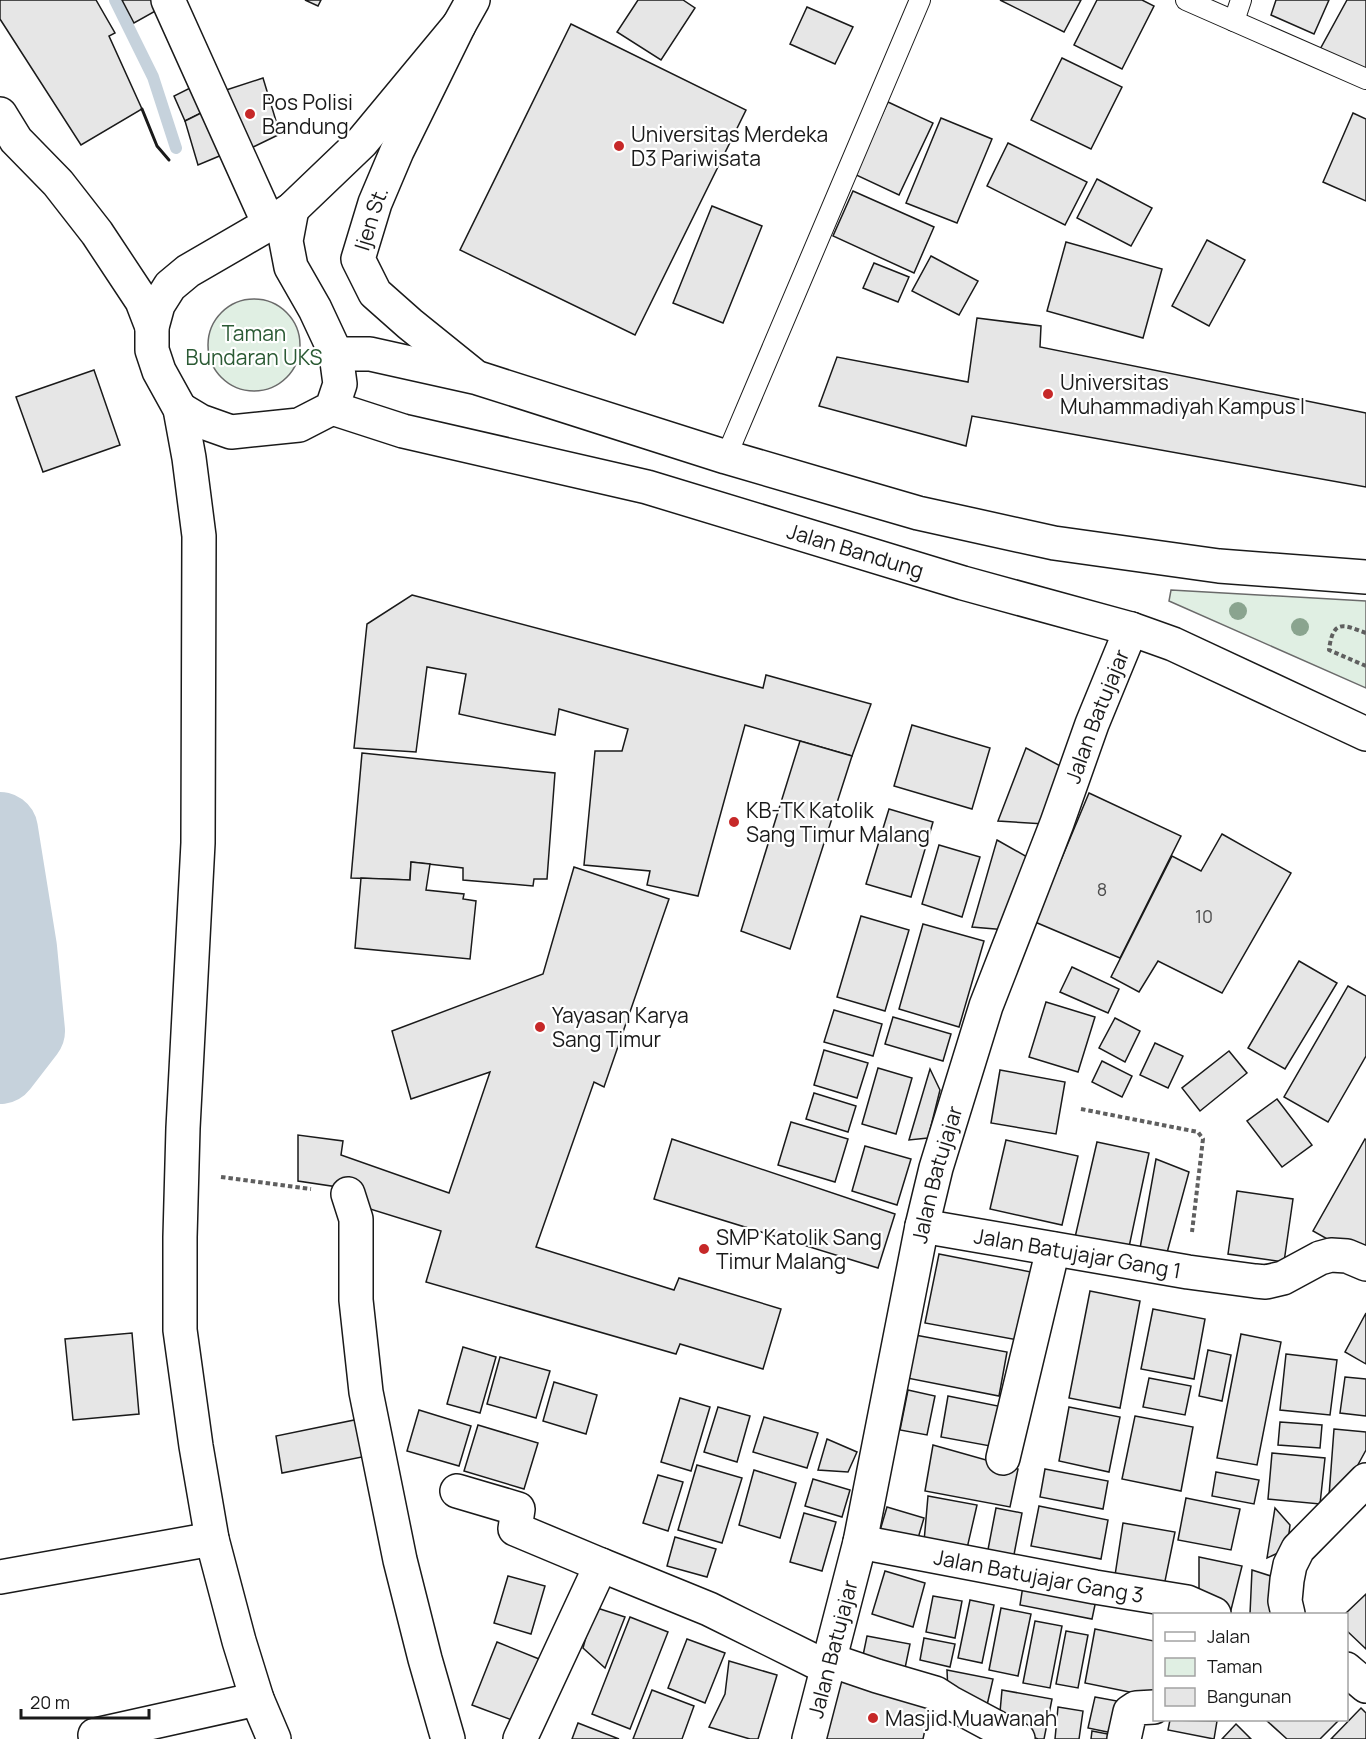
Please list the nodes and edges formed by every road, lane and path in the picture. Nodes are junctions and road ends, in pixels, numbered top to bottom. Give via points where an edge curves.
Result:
1 (168, 0) edge
2 (920, 0) edge
3 (1186, 0) edge
4 (1241, 0) edge
5 (466, 12) edge
6 (1234, 21) junction
7 (1366, 79) edge
8 (5, 136) edge
9 (280, 216) junction
10 (152, 327) junction
11 (336, 354) junction
12 (478, 378) junction
13 (332, 408) junction
14 (180, 409) junction
15 (726, 457) junction
16 (1366, 577) edge
17 (1131, 629) junction
18 (1366, 633) edge
19 (1366, 666) edge
20 (1366, 734) edge
21 (1081, 1109) dead end
22 (252, 1181) dead end
23 (348, 1194) joint
24 (922, 1226) junction
25 (1053, 1249) junction
26 (1366, 1264) edge
27 (1188, 1272) junction
28 (1003, 1458) dead end
29 (1366, 1480) edge
30 (458, 1491) dead end
31 (212, 1539) junction
32 (860, 1542) junction
33 (601, 1565) junction
34 (0, 1577) edge
35 (1205, 1613) edge
36 (1288, 1613) edge
37 (829, 1664) junction
38 (1348, 1670) edge
39 (1366, 1686) edge
40 (257, 1699) junction
41 (1153, 1707) edge
42 (95, 1735) dead end
43 (274, 1739) edge
44 (448, 1739) edge
45 (520, 1739) edge
46 (809, 1739) edge
47 (1018, 1739) edge
48 (1124, 1739) edge

1 - 9 main road
2 - 15 lane
3 - 6 lane
4 - 6 lane
5 - 9 main road, Ijen St. via 362,142
5 - 12 main road, Ijen St. via 397,151 375,203 358,260 375,293
6 - 7 lane
8 - 10 main road via 58,183 98,233 142,301
9 - 10 main road via 170,286 158,305
9 - 11 main road via 291,267
10 - 14 main road via 152,350 159,371
11 - 12 main road via 370,354
11 - 13 main road via 340,384
12 - 15 main road
13 - 14 main road via 299,425 231,432
13 - 17 main road, Jalan Bandung via 403,431 647,487 963,583
14 - 31 main road via 199,559 198,843 183,1128 180,1330
15 - 16 main road via 918,513 1054,543 1219,566
17 - 20 main road, Jalan Bandung via 1173,644
17 - 24 main road, Jalan Batujajar via 986,1006
18 - 19 path via 1340,625 1329,650
21 - 27 path, Jalan Batujajar Gang 1 via 1198,1132 1203,1138
22 - 23 path
23 - 44 main road via 356,1219 356,1300 366,1392 400,1560
24 - 25 main road, Jalan Batujajar Gang 1
24 - 32 main road, Jalan Batujajar
25 - 27 main road, Jalan Batujajar Gang 1
25 - 28 main road
26 - 27 main road via 1347,1256 1331,1255 1266,1282
29 - 36 main road via 1298,1549 1287,1580
30 - 33 main road via 518,1509 515,1530
31 - 34 main road
31 - 40 main road
32 - 35 main road, Jalan Batujajar Gang 3 via 1187,1602
32 - 37 main road, Jalan Batujajar
33 - 37 main road
33 - 45 main road
37 - 46 main road, Jalan Batujajar
37 - 47 main road via 935,1693
38 - 39 main road
40 - 42 main road
40 - 43 main road
41 - 48 main road via 1130,1712

